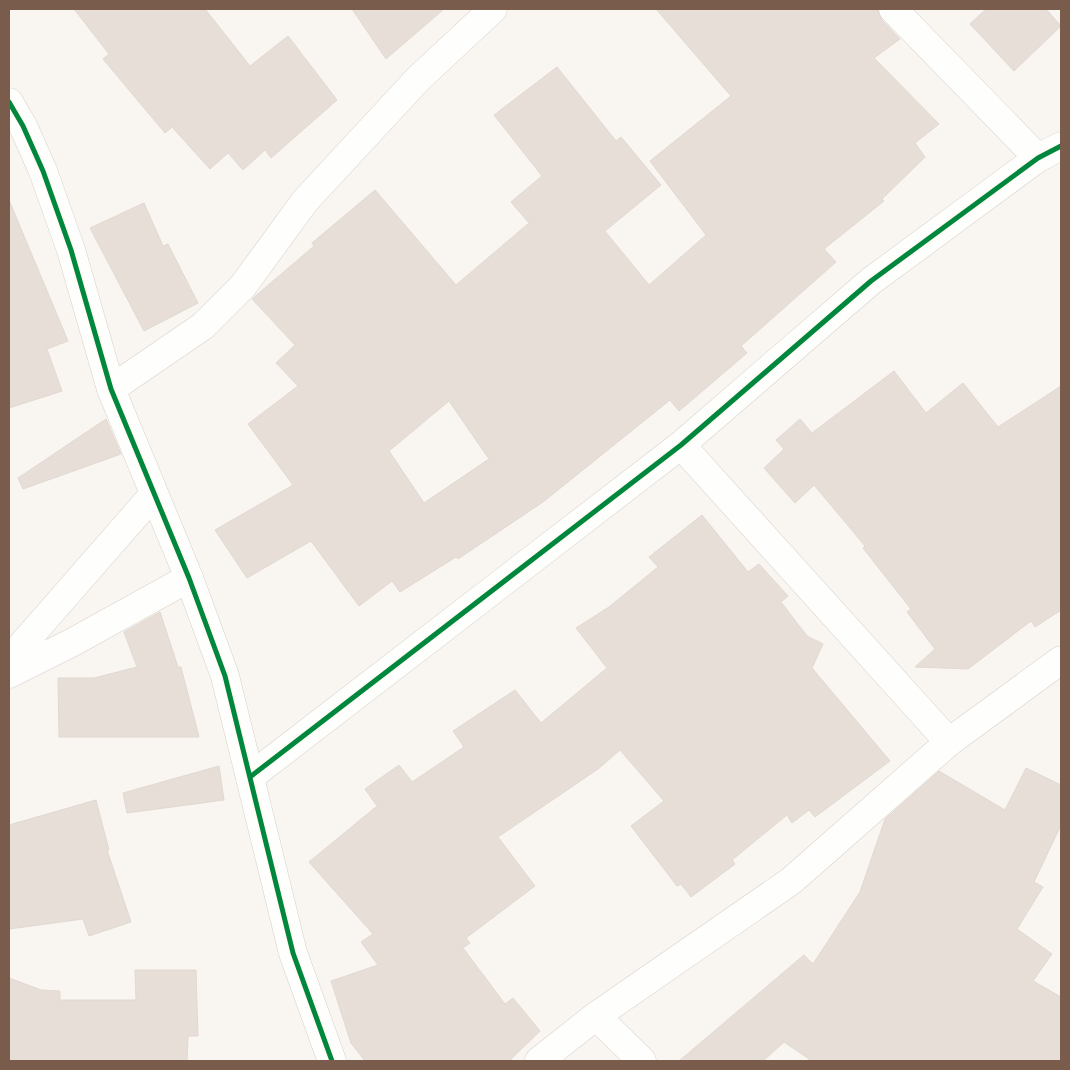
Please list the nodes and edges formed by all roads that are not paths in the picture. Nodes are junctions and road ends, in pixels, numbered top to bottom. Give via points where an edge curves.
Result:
1 (493, 9) edge
2 (893, 9) edge
3 (9, 102) edge
4 (1050, 152) edge
5 (112, 389) junction
6 (681, 445) junction
7 (154, 494) junction
8 (189, 578) junction
9 (9, 660) edge
10 (1061, 660) edge
11 (9, 674) edge
12 (949, 742) junction
13 (250, 777) junction
14 (596, 1016) junction
15 (332, 1061) edge
16 (539, 1061) edge
17 (642, 1061) edge

1 - 5 street via 418,79 305,201 243,286 203,326
2 - 4 street
3 - 5 street via 42,171 71,250
4 - 6 street via 871,281
5 - 7 street
6 - 12 street
6 - 13 street
7 - 8 street
7 - 9 street
8 - 11 street
8 - 13 street via 226,676
10 - 12 street
12 - 14 street via 791,881
13 - 15 street via 293,953
14 - 16 street
14 - 17 street

